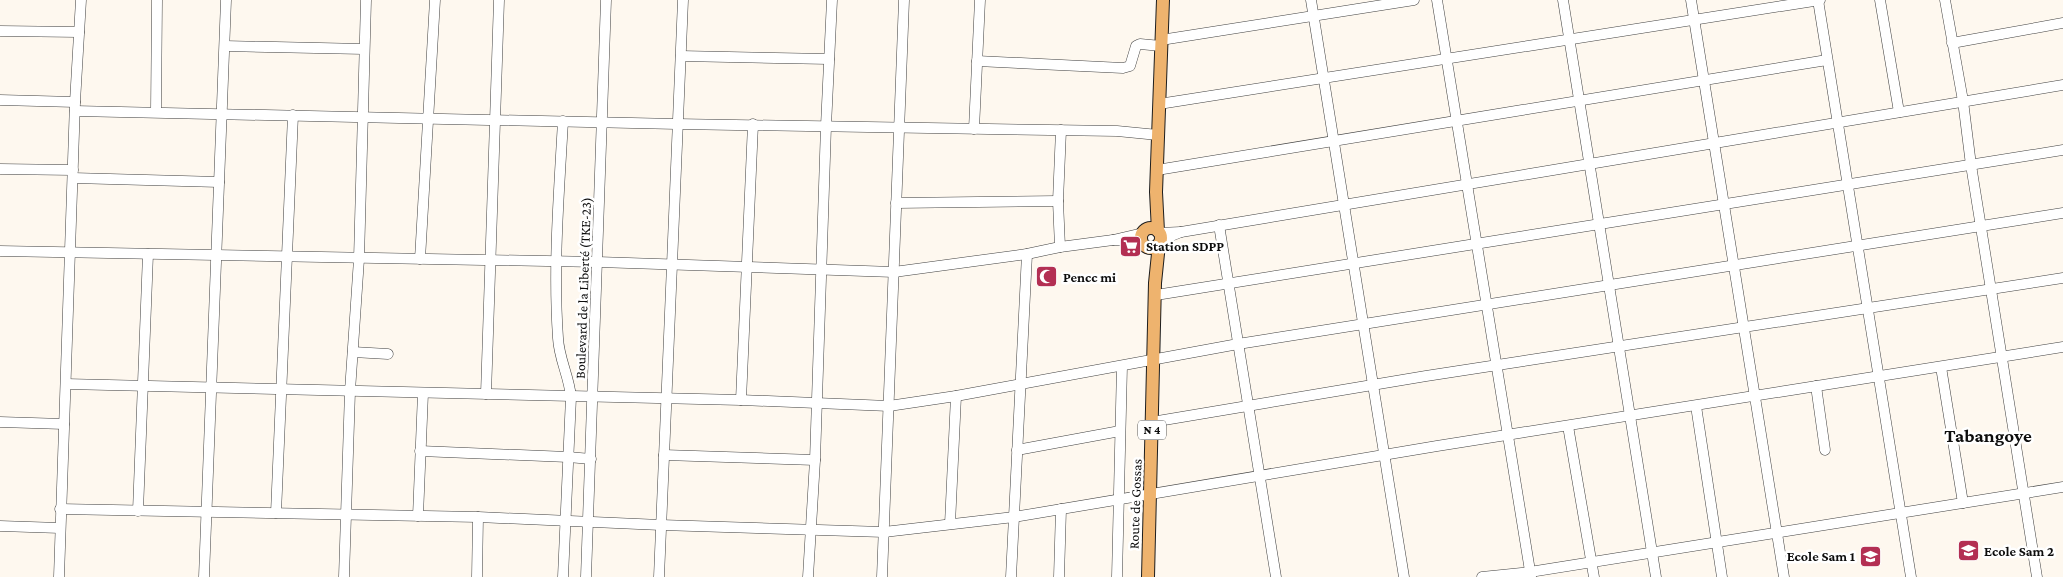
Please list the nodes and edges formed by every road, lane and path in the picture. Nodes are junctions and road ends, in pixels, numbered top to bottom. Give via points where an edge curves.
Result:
1 (81, 0) edge
2 (157, 0) edge
3 (226, 0) edge
4 (366, 0) edge
5 (435, 0) edge
6 (499, 0) edge
7 (683, 0) edge
8 (832, 0) edge
9 (904, 0) edge
10 (980, 0) edge
11 (1163, 0) edge
12 (1311, 0) edge
13 (1414, 0) edge
14 (1437, 0) edge
15 (1563, 0) edge
16 (1691, 0) edge
17 (1818, 0) edge
18 (1880, 0) edge
19 (1945, 0) edge
20 (604, 1) edge
21 (1756, 5) edge
22 (1313, 16) junction
23 (1694, 20) junction
24 (2063, 23) edge
25 (0, 31) edge
26 (79, 32) junction
27 (1570, 39) junction
28 (1161, 43) junction
29 (1952, 44) junction
30 (225, 46) junction
31 (364, 49) junction
32 (681, 56) junction
33 (1447, 59) junction
34 (829, 60) junction
35 (1828, 60) junction
36 (977, 61) junction
37 (1323, 78) junction
38 (1704, 80) junction
39 (2063, 85) edge
40 (0, 100) edge
41 (1580, 101) junction
42 (1963, 102) junction
43 (1159, 104) junction
44 (75, 107) junction
45 (156, 112) junction
46 (1899, 112) junction
47 (221, 114) junction
48 (293, 115) junction
49 (362, 117) junction
50 (427, 118) junction
51 (494, 119) junction
52 (563, 121) junction
53 (1457, 121) junction
54 (603, 122) junction
55 (1838, 122) junction
56 (677, 124) junction
57 (753, 124) junction
58 (826, 126) junction
59 (899, 127) junction
60 (974, 129) junction
61 (1061, 130) junction
62 (1158, 135) junction
63 (1334, 141) junction
64 (1714, 143) junction
65 (2063, 150) edge
66 (1590, 164) junction
67 (1971, 165) junction
68 (0, 168) edge
69 (1157, 170) junction
70 (73, 174) junction
71 (218, 182) junction
72 (1467, 184) junction
73 (1848, 184) junction
74 (1058, 201) junction
75 (896, 203) junction
76 (1724, 204) junction
77 (1344, 205) junction
78 (2063, 213) edge
79 (1600, 224) junction
80 (1219, 225) junction
81 (1982, 227) junction
82 (1152, 237) junction
83 (1477, 244) junction
84 (1858, 245) junction
85 (1060, 247) junction
86 (0, 252) edge
87 (69, 253) junction
88 (148, 254) junction
89 (1027, 254) junction
90 (216, 255) junction
91 (287, 257) junction
92 (359, 259) junction
93 (420, 259) junction
94 (490, 260) junction
95 (556, 262) junction
96 (598, 262) junction
97 (1353, 263) junction
98 (672, 265) junction
99 (1734, 265) junction
100 (746, 268) junction
101 (822, 270) junction
102 (894, 272) junction
103 (2063, 278) edge
104 (1229, 283) junction
105 (1609, 285) junction
106 (1155, 289) junction
107 (1992, 289) junction
108 (1486, 305) junction
109 (1868, 309) junction
110 (1363, 324) junction
111 (1744, 327) junction
112 (1238, 344) junction
113 (1619, 346) junction
114 (2063, 347) edge
115 (352, 352) junction
116 (388, 354) dead end
117 (2002, 357) junction
118 (1154, 360) junction
119 (1122, 366) junction
120 (1496, 366) junction
121 (1941, 367) junction
122 (1879, 377) junction
123 (66, 384) junction
124 (1020, 384) junction
125 (1373, 386) junction
126 (1816, 386) junction
127 (142, 387) junction
128 (211, 388) junction
129 (282, 390) junction
130 (350, 391) junction
131 (423, 393) junction
132 (486, 394) junction
133 (956, 396) junction
134 (1755, 396) junction
135 (571, 397) junction
136 (593, 397) junction
137 (667, 399) junction
138 (741, 400) junction
139 (817, 403) junction
140 (889, 406) junction
141 (1248, 406) junction
142 (1696, 406) junction
143 (1630, 416) junction
144 (0, 422) edge
145 (1152, 422) junction
146 (64, 424) junction
147 (1568, 426) junction
148 (1120, 431) junction
149 (1508, 436) junction
150 (1017, 450) junction
151 (1826, 450) dead end
152 (420, 451) junction
153 (664, 455) junction
154 (1384, 456) junction
155 (568, 457) junction
156 (590, 459) junction
157 (815, 460) junction
158 (1259, 476) junction
159 (2063, 487) edge
160 (2024, 493) junction
161 (1150, 496) junction
162 (1119, 500) junction
163 (1963, 503) junction
164 (60, 509) junction
165 (1061, 510) junction
166 (138, 511) junction
167 (206, 512) junction
168 (276, 513) junction
169 (1901, 513) junction
170 (346, 514) junction
171 (418, 516) junction
172 (478, 517) junction
173 (1014, 517) junction
174 (565, 522) junction
175 (588, 522) junction
176 (950, 524) junction
177 (661, 525) junction
178 (0, 526) edge
179 (60, 528) junction
180 (811, 529) junction
181 (884, 532) junction
182 (1777, 532) junction
183 (1716, 542) junction
184 (1652, 552) junction
185 (1591, 562) junction
186 (1530, 574) edge
187 (59, 577) edge
188 (204, 577) edge
189 (344, 577) edge
190 (477, 577) edge
191 (564, 577) edge
192 (586, 577) edge
193 (659, 577) edge
194 (808, 577) edge
195 (882, 577) edge
196 (1011, 577) edge
197 (1059, 577) edge
198 (1116, 577) edge
199 (1148, 577) edge
200 (1276, 577) edge
201 (1404, 577) edge
202 (1482, 577) edge
203 (1594, 577) edge
204 (1656, 577) edge
205 (1722, 577) edge
206 (1784, 577) edge
207 (1911, 577) edge
208 (2037, 577) edge

1 - 26 street
2 - 45 street
3 - 30 street
4 - 31 street
5 - 50 street
6 - 51 street
7 - 32 street
8 - 34 street
9 - 59 street
10 - 36 street
11 - 28 main road, N 4
12 - 22 street
13 - 22 street
14 - 33 street
15 - 27 street
16 - 23 street
17 - 21 street
17 - 35 street
18 - 46 street
19 - 29 street
20 - 54 street, Boulevard de la Liberté (TKE-23)
21 - 23 street
22 - 28 street
22 - 37 street
23 - 27 street
23 - 38 street
24 - 29 street
25 - 26 street
26 - 44 street
27 - 33 street
27 - 41 street
28 - 36 street via 1136,46 1130,66 1123,68
28 - 43 main road, N 4
29 - 42 street
30 - 31 street
30 - 47 street
31 - 49 street
32 - 34 street
32 - 56 street
33 - 37 street
33 - 53 street
34 - 58 street
35 - 38 street
35 - 55 street
36 - 60 street
37 - 43 street
37 - 63 street
38 - 41 street
38 - 64 street
39 - 42 street
40 - 44 street
41 - 53 street
41 - 66 street
42 - 46 street
42 - 67 street
43 - 62 main road, N 4
44 - 45 street
44 - 70 street
45 - 47 street
46 - 55 street
47 - 48 street
47 - 71 street
48 - 49 street
48 - 91 street
49 - 50 street
49 - 92 street
50 - 51 street
50 - 93 street
51 - 52 street
51 - 94 street
52 - 54 street
52 - 95 street
53 - 63 street
53 - 72 street
54 - 56 street
54 - 96 street, Boulevard de la Liberté (TKE-23)
55 - 64 street
55 - 73 street
56 - 57 street
56 - 98 street
57 - 58 street
57 - 100 street
58 - 59 street
58 - 101 street
59 - 60 street
59 - 75 street
60 - 61 street
61 - 62 street
61 - 74 street
62 - 69 main road, N 4
63 - 69 street
63 - 77 street
64 - 66 street
64 - 76 street
65 - 67 street
66 - 72 street
66 - 79 street
67 - 73 street
67 - 81 street
68 - 70 street
69 - 82 main road, N 4
70 - 71 street
70 - 87 street
71 - 90 street
72 - 77 street
72 - 83 street
73 - 76 street
73 - 84 street
74 - 75 street
74 - 85 street
75 - 102 street
76 - 79 street
76 - 99 street
77 - 80 street
77 - 97 street
78 - 81 street
79 - 83 street
79 - 105 street
80 - 82 street
80 - 104 street
81 - 84 street
81 - 107 street
82 - 85 street
82 - 106 main road, N 4
83 - 97 street
83 - 108 street
84 - 99 street
84 - 109 street
85 - 89 street
86 - 87 street
87 - 88 street
87 - 123 street
88 - 90 street
88 - 127 street
89 - 102 street
89 - 124 street
90 - 91 street
90 - 128 street
91 - 92 street
91 - 129 street
92 - 93 street
92 - 115 street
93 - 94 street
94 - 95 street
94 - 132 street
95 - 96 street
95 - 135 street via 559,351
96 - 98 street
96 - 136 street, Boulevard de la Liberté (TKE-23)
97 - 104 street
97 - 110 street
98 - 100 street
98 - 137 street
99 - 105 street
99 - 111 street
100 - 101 street
100 - 138 street
101 - 102 street
101 - 139 street
102 - 140 street
103 - 107 street
104 - 106 street
104 - 112 street
105 - 108 street
105 - 113 street
106 - 118 main road, Route de Gossas / N 4
107 - 109 street
107 - 117 street
108 - 110 street
108 - 120 street
109 - 111 street
109 - 122 street
110 - 112 street
110 - 125 street
111 - 113 street
111 - 134 street
112 - 118 street
112 - 141 street
113 - 120 street
113 - 143 street
114 - 117 street
115 - 116 street
115 - 130 street
117 - 121 street
117 - 160 street
118 - 119 street
118 - 145 main road, Route de Gossas / N 4
119 - 124 street
119 - 148 street
120 - 125 street
120 - 149 street
121 - 122 street
121 - 163 street
122 - 126 street
122 - 169 street
123 - 127 street
123 - 146 street
124 - 133 street
124 - 150 street
125 - 141 street
125 - 154 street
126 - 134 street
126 - 151 street
127 - 128 street
127 - 166 street
128 - 129 street
128 - 167 street
129 - 130 street
129 - 168 street
130 - 131 street
130 - 170 street
131 - 132 street
131 - 152 street
132 - 135 street
133 - 140 street
133 - 176 street
134 - 142 street
134 - 182 street
135 - 136 street
135 - 155 street
136 - 137 street
136 - 156 street, Boulevard de la Liberté (TKE-23)
137 - 138 street
137 - 153 street
138 - 139 street
139 - 140 street
139 - 157 street
140 - 181 street
141 - 145 street
141 - 158 street
142 - 143 street
142 - 183 street
143 - 147 street
143 - 184 street
144 - 146 street
145 - 161 main road, Route de Gossas / N 4
146 - 164 street
147 - 149 street
147 - 185 street
148 - 150 street
148 - 162 street
149 - 154 street
149 - 186 street
150 - 173 street
152 - 155 street
152 - 171 street
153 - 157 street
153 - 177 street
154 - 158 street
154 - 201 street
155 - 156 street
155 - 174 street
156 - 175 street, Boulevard de la Liberté (TKE-23)
157 - 180 street
158 - 161 street
158 - 200 street
159 - 160 street
160 - 163 street
160 - 208 street
161 - 162 street
161 - 199 main road, Route de Gossas / N 4
162 - 165 street
162 - 198 street
163 - 169 street
164 - 166 street
164 - 179 street
165 - 173 street
165 - 197 street
166 - 167 street
167 - 168 street
167 - 188 street
168 - 170 street
169 - 182 street
169 - 207 street
170 - 171 street
170 - 189 street
171 - 172 street
172 - 174 street
172 - 190 street
173 - 176 street
173 - 196 street
174 - 175 street
174 - 191 street
175 - 177 street
175 - 192 street, Boulevard de la Liberté (TKE-23)
176 - 181 street
177 - 180 street
177 - 193 street
178 - 179 street
179 - 187 street
180 - 181 street
180 - 194 street
181 - 195 street
182 - 183 street
182 - 206 street
183 - 184 street
183 - 205 street
184 - 185 street
184 - 204 street
185 - 186 street
185 - 203 street
186 - 202 street

